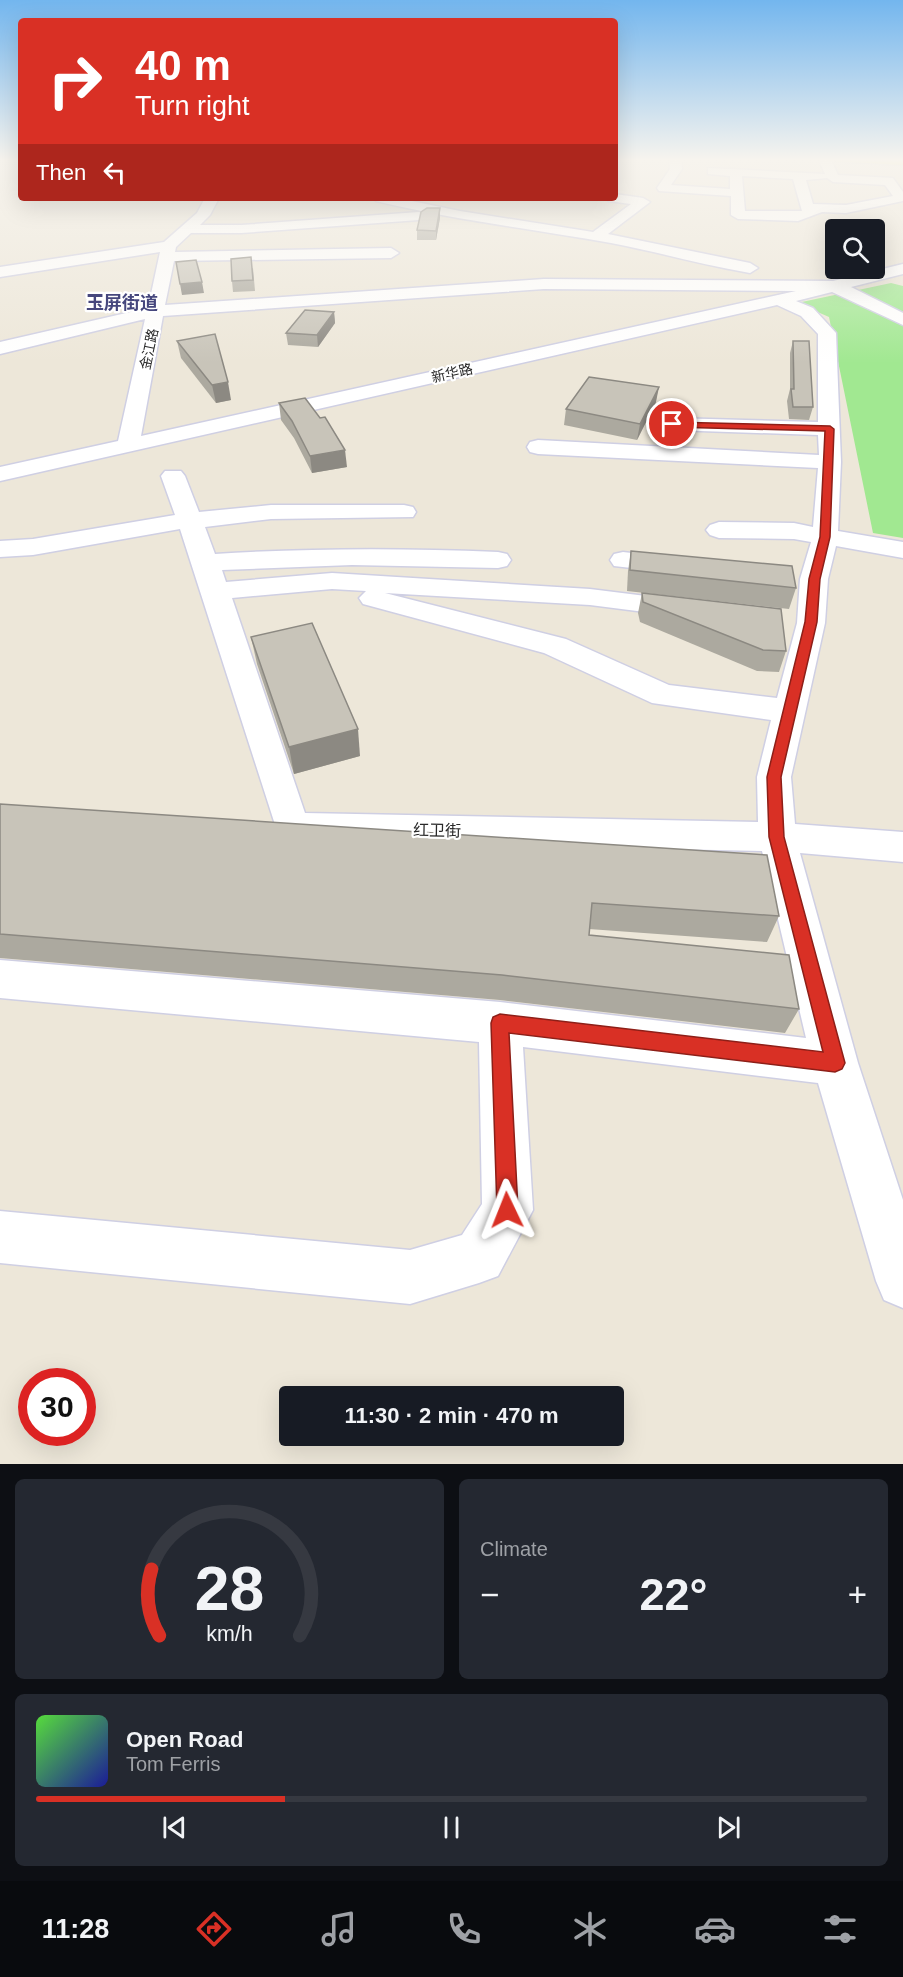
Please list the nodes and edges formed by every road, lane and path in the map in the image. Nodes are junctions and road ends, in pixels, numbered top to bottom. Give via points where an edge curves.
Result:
1 (191, 226) edge
2 (278, 226) edge
3 (530, 226) edge
4 (609, 226) edge
5 (188, 229) junction
6 (596, 236) junction
7 (168, 251) junction
8 (391, 253) dead end
9 (621, 257) dead end
10 (695, 259) junction
11 (896, 271) edge
12 (0, 272) edge
13 (841, 289) junction
14 (778, 300) junction
15 (157, 310) junction
16 (903, 320) edge
17 (0, 340) edge
18 (29, 341) junction
19 (0, 348) edge
20 (672, 424) dead end
21 (830, 429) junction
22 (128, 446) junction
23 (538, 447) dead end
24 (830, 462) junction
25 (0, 474) edge
26 (173, 476) dead end
27 (404, 512) dead end
28 (189, 522) junction
29 (719, 530) dead end
30 (825, 537) junction
31 (0, 549) edge
32 (903, 550) edge
33 (498, 560) dead end
34 (623, 560) dead end
35 (695, 567) edge
36 (211, 577) junction
37 (332, 581) junction
38 (706, 610) edge
39 (790, 711) junction
40 (777, 837) junction
41 (903, 847) edge
42 (0, 979) edge
43 (500, 1023) junction
44 (835, 1063) junction
45 (0, 1237) edge
46 (903, 1281) edge

1 - 5 street
2 - 5 street
3 - 6 street
4 - 6 street
5 - 7 street
6 - 10 street
7 - 8 street
7 - 12 street
7 - 15 street, 金江路
9 - 10 street
10 - 11 street via 807,273
11 - 13 street, 新华路
13 - 14 street, 新华路
13 - 15 street via 544,284
13 - 16 street
14 - 21 street via 807,312 827,333
14 - 22 street, 新华路
15 - 18 street
15 - 22 street, 金江路
17 - 18 street
18 - 19 street
20 - 21 street
21 - 24 street
22 - 25 street, 新华路
23 - 24 street
24 - 30 street
26 - 28 street, 红卫街
27 - 28 street via 271,512
28 - 31 street
28 - 36 street, 红卫街
29 - 30 street via 794,531
30 - 32 street
30 - 39 street via 802,577
33 - 36 street via 309,556
34 - 35 street
36 - 37 street
36 - 40 street, 红卫街 via 275,826
37 - 38 street via 590,597
37 - 39 street via 380,601 555,646 663,695
39 - 40 street via 774,777
40 - 41 street, 红卫街
40 - 44 street
42 - 43 street
43 - 44 street
43 - 45 street via 507,1210 479,1257 410,1277
44 - 46 street

